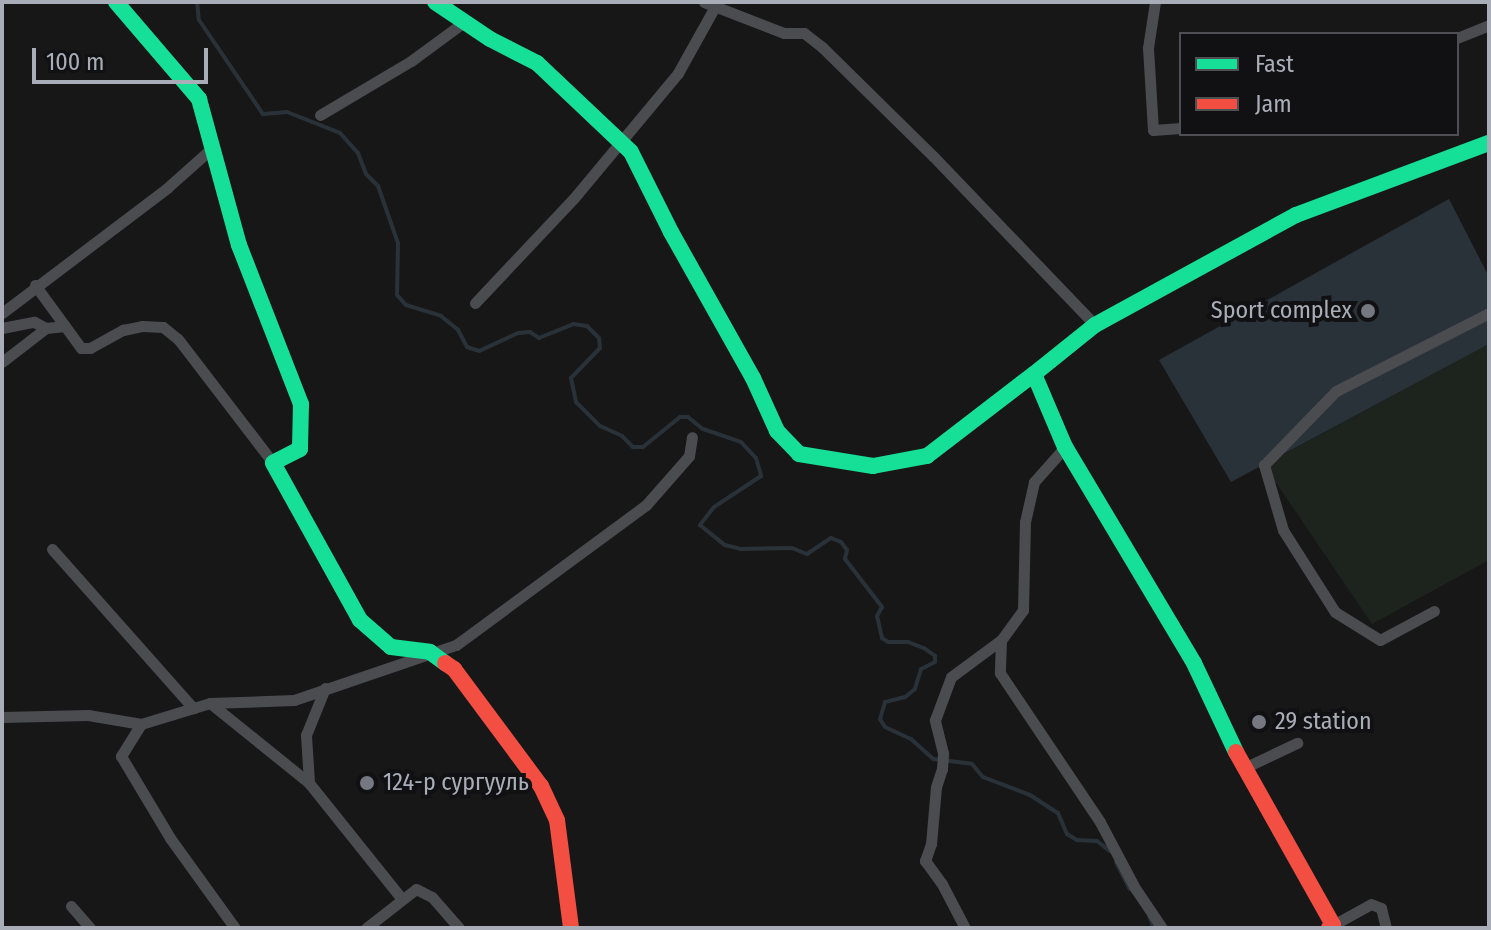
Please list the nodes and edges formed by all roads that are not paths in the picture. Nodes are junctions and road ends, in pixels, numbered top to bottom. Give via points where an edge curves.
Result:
1 (116, 2) edge
2 (435, 2) edge
3 (1155, 2) edge
4 (712, 4) edge
5 (464, 22) junction
6 (1489, 25) edge
7 (1459, 37) edge
8 (320, 115) dead end
9 (1179, 128) edge
10 (1489, 143) edge
11 (621, 144) junction
12 (212, 148) junction
13 (35, 285) junction
14 (475, 303) dead end
15 (2, 313) edge
16 (1489, 313) edge
17 (1095, 325) junction
18 (65, 326) junction
19 (2, 328) edge
20 (46, 328) junction
21 (2, 362) edge
22 (1034, 374) junction
23 (692, 437) dead end
24 (1065, 447) junction
25 (273, 463) junction
26 (52, 549) dead end
27 (1434, 611) dead end
28 (1001, 640) junction
29 (430, 652) junction
30 (325, 688) junction
31 (210, 703) junction
32 (193, 708) junction
33 (2, 717) edge
34 (141, 724) junction
35 (1297, 743) dead end
36 (1244, 768) junction
37 (309, 783) junction
38 (401, 898) junction
39 (71, 906) dead end
40 (1331, 927) edge
41 (90, 928) edge
42 (235, 928) edge
43 (366, 928) edge
44 (459, 928) edge
45 (571, 928) edge
46 (965, 928) edge
47 (1162, 928) edge
48 (1386, 928) edge

1 - 12 street via 199,99
2 - 5 street
3 - 9 street via 1148,48 1153,130
4 - 11 street via 678,73
4 - 17 street via 784,33 804,33 933,156
5 - 8 street via 411,61
5 - 11 street via 537,63
6 - 7 street
10 - 17 street via 1296,215
11 - 14 street
11 - 22 street via 651,188 777,431 799,454 873,466 927,456
12 - 13 street via 167,188
12 - 25 street via 239,245 301,404 300,449
13 - 15 street
13 - 18 street
16 - 27 street via 1336,391 1264,465 1283,530 1335,612 1380,640
17 - 22 street
18 - 20 street
18 - 25 street via 81,348 123,330 163,327 178,339
19 - 20 street via 34,322
20 - 21 street
22 - 24 street
23 - 29 street via 689,456 646,505 456,645
24 - 28 street via 1034,482 1025,522 1023,610
24 - 36 street via 1194,663
25 - 29 street via 360,620 391,647
26 - 32 street
28 - 46 street via 951,677 935,720 942,769 925,861
28 - 47 street via 1000,673 1100,822
29 - 30 street
29 - 45 street via 454,669 550,801
30 - 31 street via 294,700
30 - 37 street via 306,735
31 - 32 street
31 - 37 street
32 - 34 street
33 - 34 street via 88,715
34 - 42 street via 121,756 170,838
35 - 36 street
36 - 40 street
37 - 38 street
38 - 43 street
38 - 44 street via 416,889 432,897
39 - 41 street
40 - 48 street via 1371,904 1381,908

